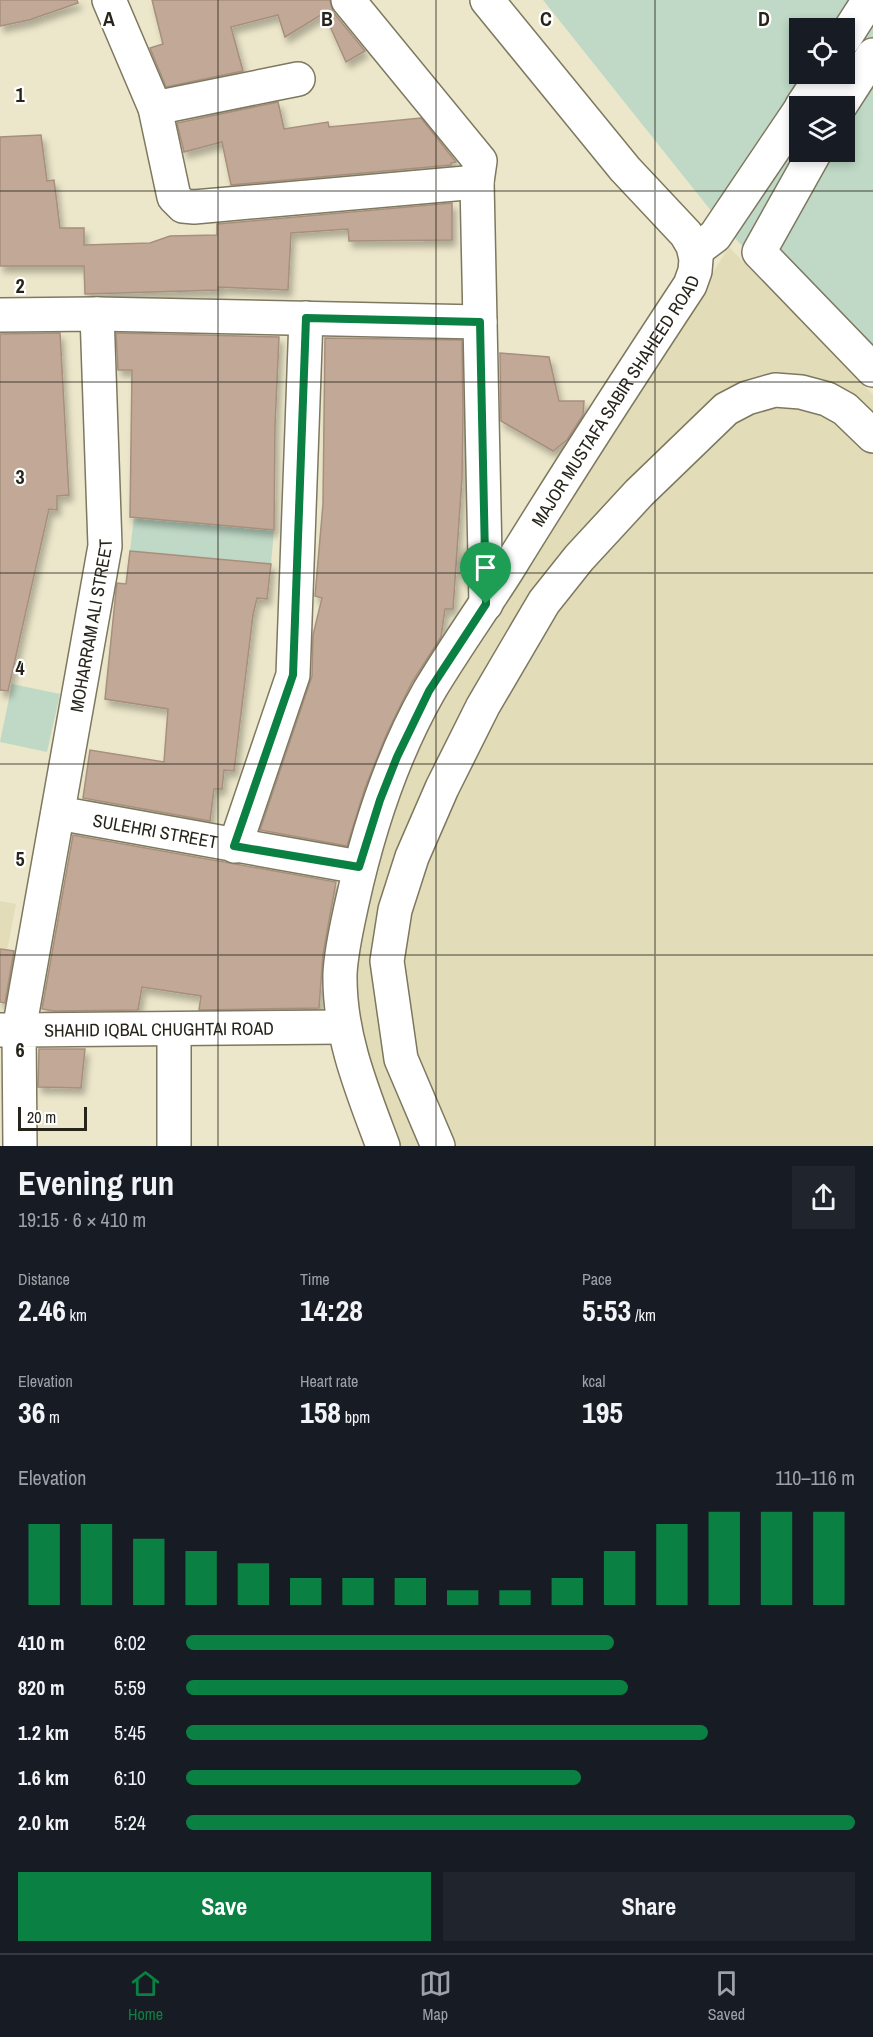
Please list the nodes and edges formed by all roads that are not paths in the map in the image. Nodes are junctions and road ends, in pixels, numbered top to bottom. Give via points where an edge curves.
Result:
1 (109, 0) edge
2 (348, 0) edge
3 (487, 0) edge
4 (869, 0) edge
5 (855, 22) edge
6 (873, 55) edge
7 (298, 79) dead end
8 (846, 96) edge
9 (155, 108) junction
10 (789, 126) edge
11 (809, 162) edge
12 (477, 182) junction
13 (695, 251) junction
14 (97, 314) junction
15 (0, 315) edge
16 (306, 318) junction
17 (480, 322) junction
18 (873, 370) edge
19 (873, 436) edge
20 (486, 604) junction
21 (58, 813) junction
22 (234, 846) junction
23 (359, 867) junction
24 (344, 1028) junction
25 (9, 1030) edge
26 (174, 1030) junction
27 (20, 1146) edge
28 (174, 1146) edge
29 (383, 1146) edge
30 (438, 1146) edge

1 - 9 street
2 - 12 street via 480,161
3 - 13 street, MAJOR MUSTAFA SABIR SHAHEED ROAD via 625,169 686,234
4 - 5 street
6 - 8 street
7 - 9 street
9 - 12 street via 174,197 183,206
10 - 13 street via 715,236
11 - 18 street via 759,252
12 - 17 street
13 - 20 street, MAJOR MUSTAFA SABIR SHAHEED ROAD via 696,271 690,285
14 - 15 street
14 - 16 street
14 - 21 street, MOHARRAM ALI STREET via 105,546
16 - 17 street
16 - 22 street via 293,675
17 - 20 street
19 - 30 street via 845,409 827,399 775,390 747,398 726,409 639,493 544,602 483,706 442,788 412,857 395,910 387,962 401,1059
20 - 23 street, MAJOR MUSTAFA SABIR SHAHEED ROAD via 429,691 397,757
21 - 22 street, SULEHRI STREET
21 - 25 street, MOHARRAM ALI STREET
22 - 23 street, SULEHRI STREET
23 - 24 street, MAJOR MUSTAFA SABIR SHAHEED ROAD via 340,974
24 - 26 street, SHAHID IQBAL CHUGHTAI ROAD
24 - 29 street, MAJOR MUSTAFA SABIR SHAHEED ROAD via 355,1072
25 - 26 street, SHAHID IQBAL CHUGHTAI ROAD
25 - 27 street, SHAHID IQBAL CHUGHTAI ROAD
26 - 28 street

